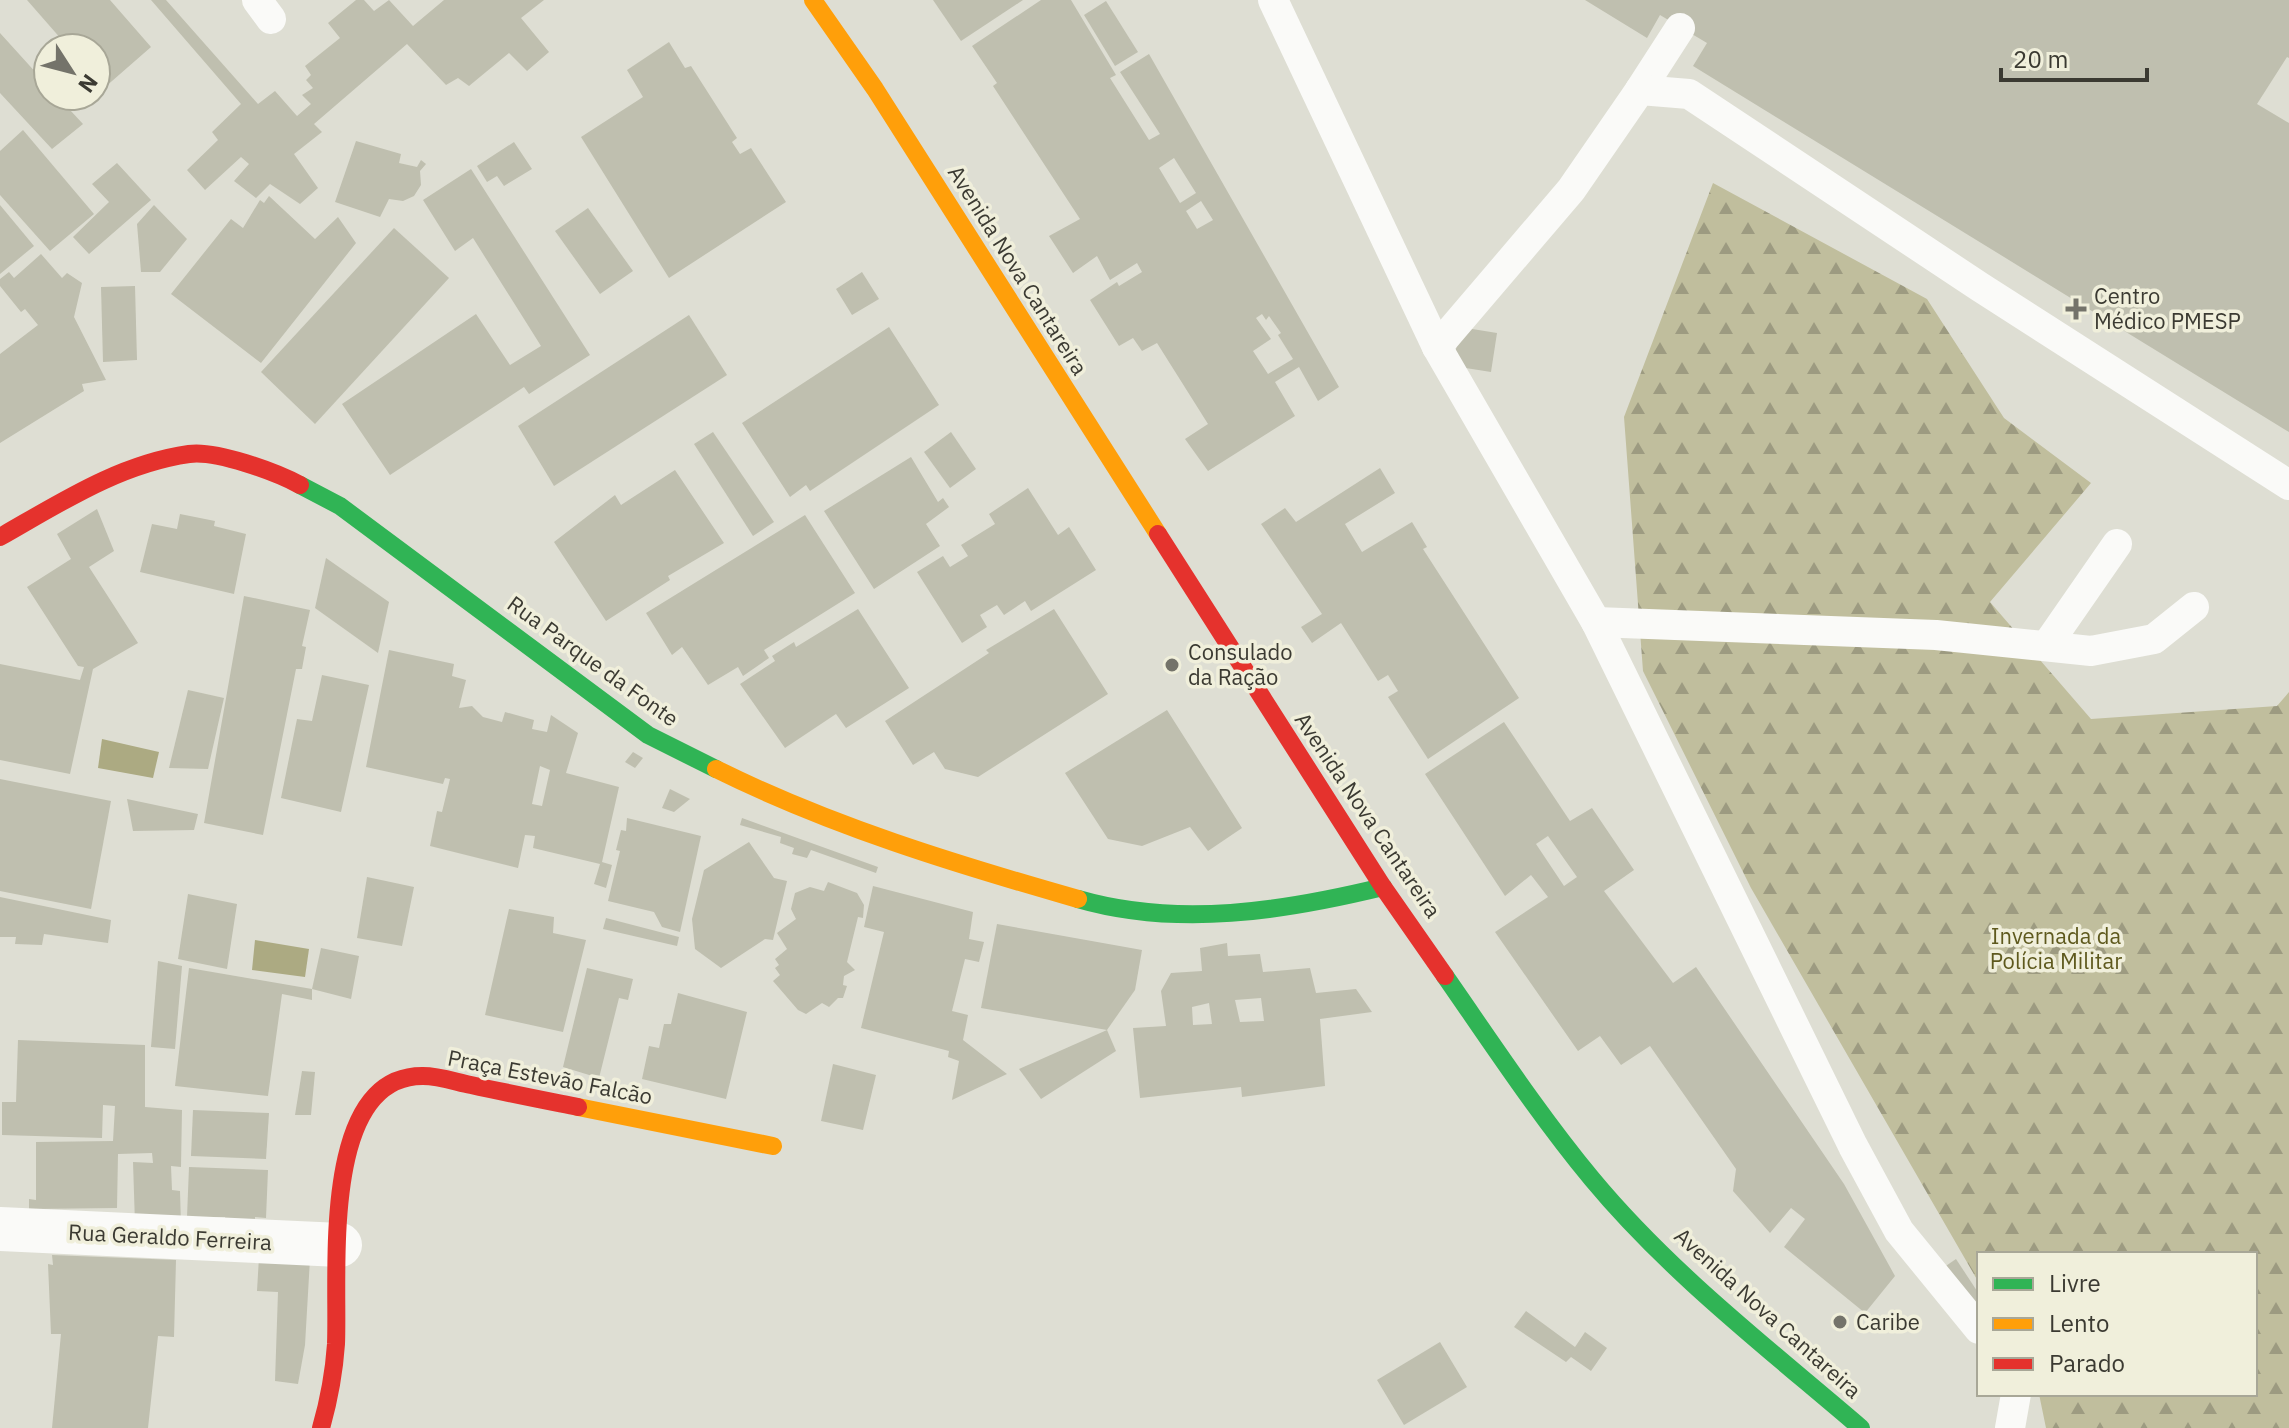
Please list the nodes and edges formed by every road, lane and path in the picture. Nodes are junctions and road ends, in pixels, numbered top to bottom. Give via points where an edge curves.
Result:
1 (813, 0) edge
2 (1281, 4) edge
3 (1680, 28) dead end
4 (1640, 90) junction
5 (1437, 347) junction
6 (2289, 485) edge
7 (0, 537) edge
8 (2117, 544) dead end
9 (2194, 607) dead end
10 (1596, 622) junction
11 (2047, 645) junction
12 (1383, 887) junction
13 (773, 1146) dead end
14 (0, 1229) edge
15 (340, 1245) junction
16 (1977, 1326) edge
17 (2016, 1396) edge
18 (321, 1428) edge
19 (1861, 1428) edge
20 (2010, 1428) edge

1 - 12 street, Avenida Nova Cantareira via 875,89
2 - 5 lane
3 - 4 lane
4 - 5 lane via 1571,190
4 - 6 lane via 1689,94
5 - 10 lane
7 - 12 street, Rua Parque da Fonte via 112,474 192,453 269,469 340,506 648,735 770,796 953,863 1106,907 1210,915 1303,906
8 - 11 lane
9 - 11 lane via 2154,639 2091,651
10 - 11 lane via 1936,635
10 - 16 lane via 1892,1219
12 - 19 street, Avenida Nova Cantareira via 1538,1110 1594,1181 1682,1273
13 - 15 street, Praça Estevão Falcão via 424,1076 401,1079 374,1095 353,1130 344,1168
14 - 15 street, Rua Geraldo Ferreira
15 - 18 street, Praça Estevão Falcão via 333,1374
17 - 20 lane

